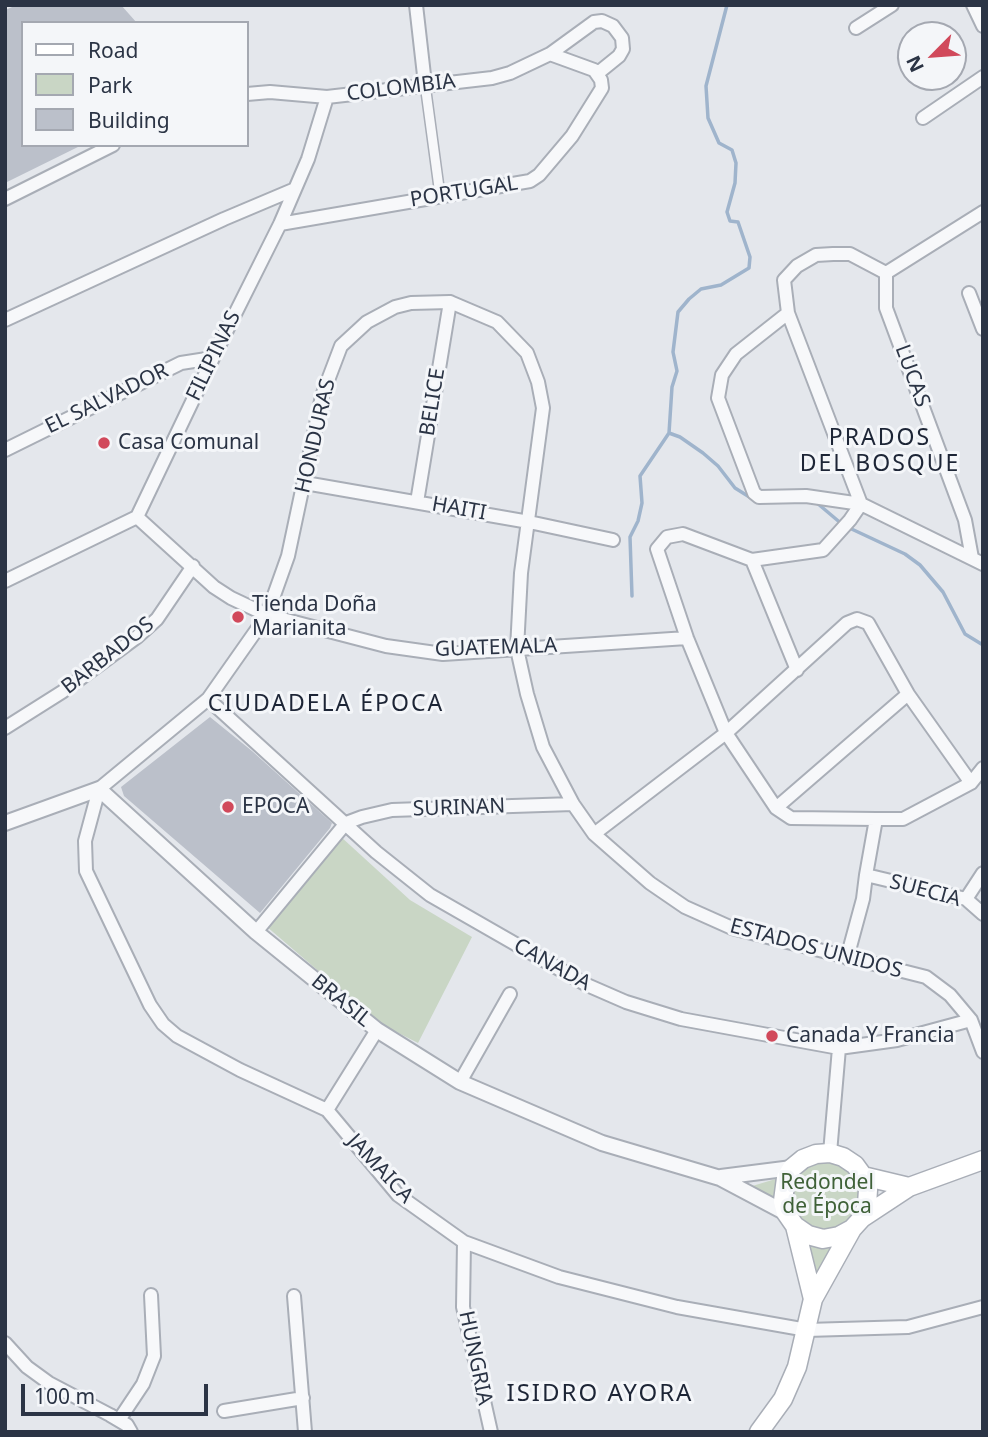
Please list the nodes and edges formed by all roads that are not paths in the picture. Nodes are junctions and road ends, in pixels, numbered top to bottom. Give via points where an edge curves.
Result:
1 (416, 5) edge
2 (892, 5) edge
3 (973, 5) edge
4 (983, 26) edge
5 (856, 27) dead end
6 (550, 54) junction
7 (598, 73) junction
8 (983, 77) edge
9 (425, 84) junction
10 (248, 94) edge
11 (327, 97) junction
12 (923, 118) dead end
13 (109, 147) edge
14 (295, 189) junction
15 (440, 195) junction
16 (5, 199) edge
17 (983, 212) edge
18 (280, 224) junction
19 (886, 273) junction
20 (969, 293) dead end
21 (450, 302) junction
22 (788, 313) junction
23 (5, 320) edge
24 (983, 329) edge
25 (527, 354) joint
26 (213, 358) junction
27 (5, 450) edge
28 (305, 483) junction
29 (417, 502) junction
30 (860, 504) junction
31 (137, 517) junction
32 (529, 522) junction
33 (613, 540) dead end
34 (752, 560) junction
35 (978, 561) edge
36 (192, 566) junction
37 (5, 581) edge
38 (267, 614) junction
39 (687, 638) junction
40 (517, 649) junction
41 (797, 670) junction
42 (908, 694) junction
43 (208, 699) junction
44 (5, 728) edge
45 (726, 733) junction
46 (983, 768) edge
47 (971, 783) junction
48 (99, 789) junction
49 (573, 804) junction
50 (776, 808) junction
51 (876, 819) junction
52 (5, 823) edge
53 (346, 823) junction
54 (594, 834) junction
55 (983, 873) edge
56 (866, 874) junction
57 (966, 899) junction
58 (983, 914) edge
59 (256, 932) junction
60 (847, 958) junction
61 (510, 993) dead end
62 (971, 1020) junction
63 (377, 1030) junction
64 (839, 1048) junction
65 (983, 1052) edge
66 (460, 1082) junction
67 (327, 1110) junction
68 (830, 1153) junction
69 (983, 1160) edge
70 (792, 1168) junction
71 (863, 1176) junction
72 (720, 1178) junction
73 (909, 1187) junction
74 (791, 1219) junction
75 (857, 1223) junction
76 (464, 1242) junction
77 (151, 1295) dead end
78 (294, 1296) dead end
79 (813, 1299) junction
80 (983, 1307) edge
81 (807, 1330) junction
82 (5, 1343) edge
83 (303, 1398) junction
84 (224, 1411) dead end
85 (119, 1420) junction
86 (131, 1432) edge
87 (306, 1432) edge
88 (491, 1432) edge
89 (759, 1432) edge

1 - 9 street
2 - 5 street
3 - 4 street
6 - 7 street
6 - 7 street, COLOMBIA via 602,21 613,26 623,49
6 - 9 street, COLOMBIA via 492,78
7 - 15 street, PORTUGAL via 602,88 572,136 539,175 519,185
8 - 12 street
9 - 11 street, COLOMBIA
9 - 15 street
10 - 11 street, COLOMBIA
11 - 14 street, FILIPINAS
13 - 16 street
14 - 18 street, FILIPINAS
14 - 23 street
15 - 18 street, PORTUGAL
17 - 19 street
18 - 26 street, FILIPINAS
19 - 22 street via 850,254 816,255 784,280
19 - 35 street, LUCAS via 886,307
20 - 24 street
21 - 25 street, HONDURAS via 497,322
21 - 28 street, HONDURAS via 395,307 367,322 341,346 322,396
21 - 29 street, BELICE
22 - 30 street
22 - 30 street via 736,354 722,374 718,398 759,497 806,496
25 - 32 street, ESTADOS UNIDOS via 543,408
26 - 27 street, EL SALVADOR via 181,363
26 - 31 street, FILIPINAS
28 - 29 street, HAITI
28 - 38 street, HONDURAS via 288,556
29 - 32 street, HAITI
30 - 34 street via 823,550
30 - 35 street
31 - 36 street, GUATEMALA
31 - 37 street
32 - 33 street, HAITI
32 - 40 street, ESTADOS UNIDOS
34 - 39 street via 683,534 667,537 657,549
34 - 41 street
36 - 38 street, GUATEMALA via 231,598
36 - 44 street, BARBADOS via 157,620 62,692
38 - 40 street, GUATEMALA via 386,646 443,654
38 - 43 street, HONDURAS
39 - 40 street, GUATEMALA
39 - 45 street
40 - 49 street, ESTADOS UNIDOS via 542,747
41 - 42 street via 857,619 868,623
41 - 45 street
42 - 47 street
42 - 50 street
43 - 48 street, HONDURAS
43 - 53 street, CANADA
45 - 50 street
45 - 54 street
46 - 47 street
47 - 51 street via 903,819
48 - 52 street
48 - 59 street, BRASIL
48 - 67 street, JAMAICA via 85,841 86,871 163,1024 240,1070
49 - 53 street, SURINAN via 392,810
49 - 54 street, ESTADOS UNIDOS
50 - 51 street via 792,818
51 - 56 street
53 - 59 street
53 - 64 street, CANADA via 430,895 587,985 681,1018
54 - 60 street, ESTADOS UNIDOS via 685,907 732,928
55 - 57 street
56 - 57 street, SUECIA
56 - 60 street, SUECIA
57 - 58 street, SUECIA
59 - 63 street, BRASIL
60 - 62 street, ESTADOS UNIDOS via 926,977 950,995
61 - 66 street
62 - 64 street, CANADA via 897,1040
62 - 65 street, ESTADOS UNIDOS
63 - 66 street, BRASIL
63 - 67 street
64 - 68 street
66 - 72 street, BRASIL via 602,1143
67 - 76 street, JAMAICA via 398,1195
68 - 70 main road via 803,1159
68 - 71 main road via 855,1164
69 - 73 main road
70 - 72 street, BRASIL
70 - 74 main road via 783,1190
71 - 73 main road
71 - 75 main road via 867,1204
72 - 74 street, BRASIL
73 - 75 main road
74 - 75 main road via 808,1235 823,1238 839,1236
74 - 79 main road
75 - 79 main road
76 - 81 street, JAMAICA via 559,1277 677,1307
76 - 88 street, HUNGRIA via 463,1307
77 - 85 street via 154,1356 143,1384
78 - 83 street
79 - 81 main road
80 - 81 street, JAMAICA via 908,1327
81 - 89 main road via 783,1399
82 - 85 street via 49,1383
83 - 84 street
83 - 87 street
85 - 86 street

